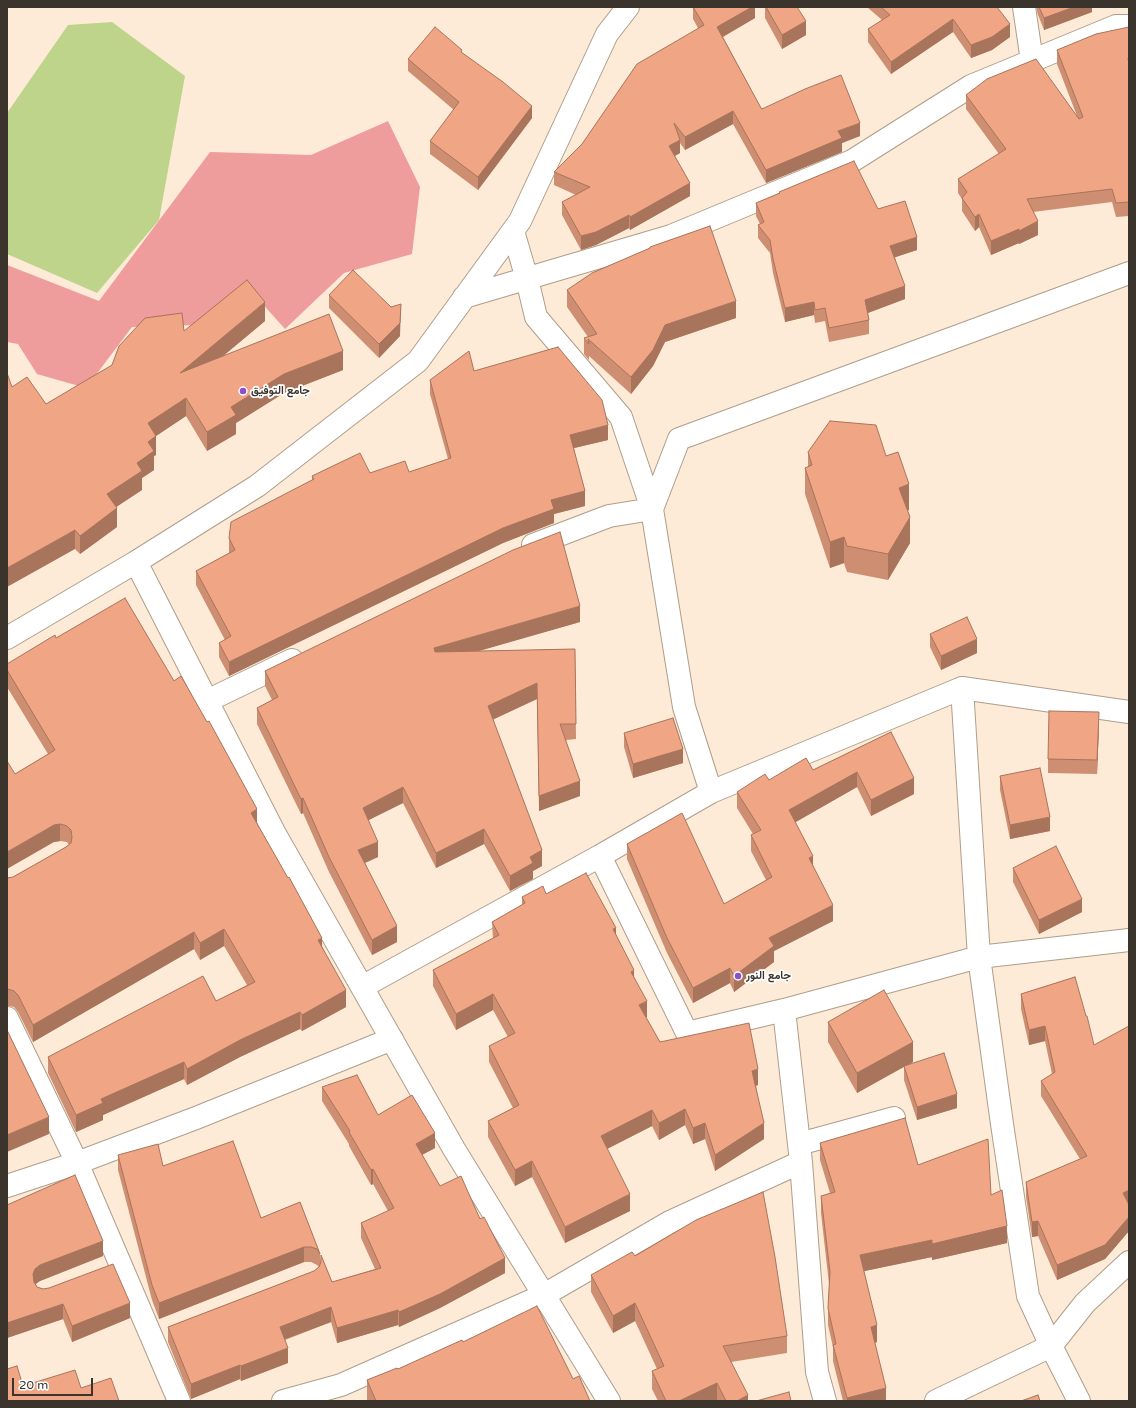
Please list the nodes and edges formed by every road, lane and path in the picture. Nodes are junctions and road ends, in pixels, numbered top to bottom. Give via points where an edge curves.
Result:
1 (628, 7) edge
2 (1024, 7) edge
3 (1129, 26) edge
4 (1032, 61) junction
5 (513, 231) junction
6 (1129, 273) edge
7 (527, 279) junction
8 (464, 297) junction
9 (652, 509) junction
10 (515, 551) edge
11 (136, 562) junction
12 (7, 638) edge
13 (313, 650) edge
14 (962, 688) junction
15 (207, 701) junction
16 (1129, 712) edge
17 (711, 792) junction
18 (600, 856) junction
19 (1129, 940) edge
20 (979, 957) junction
21 (362, 987) junction
22 (784, 1010) junction
23 (7, 1018) edge
24 (392, 1039) junction
25 (894, 1118) dead end
26 (800, 1152) junction
27 (77, 1162) junction
28 (7, 1186) edge
29 (1129, 1262) edge
30 (120, 1263) junction
31 (100, 1271) edge
32 (544, 1295) junction
33 (173, 1327) edge
34 (151, 1335) junction
35 (1051, 1346) junction
36 (344, 1393) edge
37 (179, 1401) edge
38 (283, 1401) edge
39 (609, 1401) edge
40 (825, 1401) edge
41 (936, 1401) edge
42 (1079, 1401) edge

1 - 5 street via 607,34 520,222
2 - 4 street
3 - 4 street via 1116,26
4 - 7 street via 971,86 852,161 671,236
5 - 7 street
5 - 8 street
6 - 9 street via 679,438
7 - 8 street
7 - 9 street via 536,317 621,417
8 - 11 street via 418,361 257,486
9 - 10 street via 609,516
9 - 17 street via 684,707
11 - 12 street
11 - 15 street
13 - 15 street
14 - 16 street
14 - 17 street
14 - 20 street
15 - 21 street via 275,834
17 - 18 street
18 - 21 street
18 - 22 street via 687,1033
19 - 20 street
20 - 22 street
20 - 35 street via 1028,1296
21 - 24 street
22 - 26 street
23 - 27 street
24 - 27 street via 196,1118
24 - 32 street via 454,1149
25 - 26 street
26 - 32 street via 670,1222
26 - 40 street via 817,1372
27 - 28 street
27 - 30 street
29 - 35 street via 1085,1302
30 - 31 street
30 - 34 street
32 - 36 street
32 - 39 street
33 - 34 street
34 - 37 street
35 - 41 street
35 - 42 street
36 - 38 street

